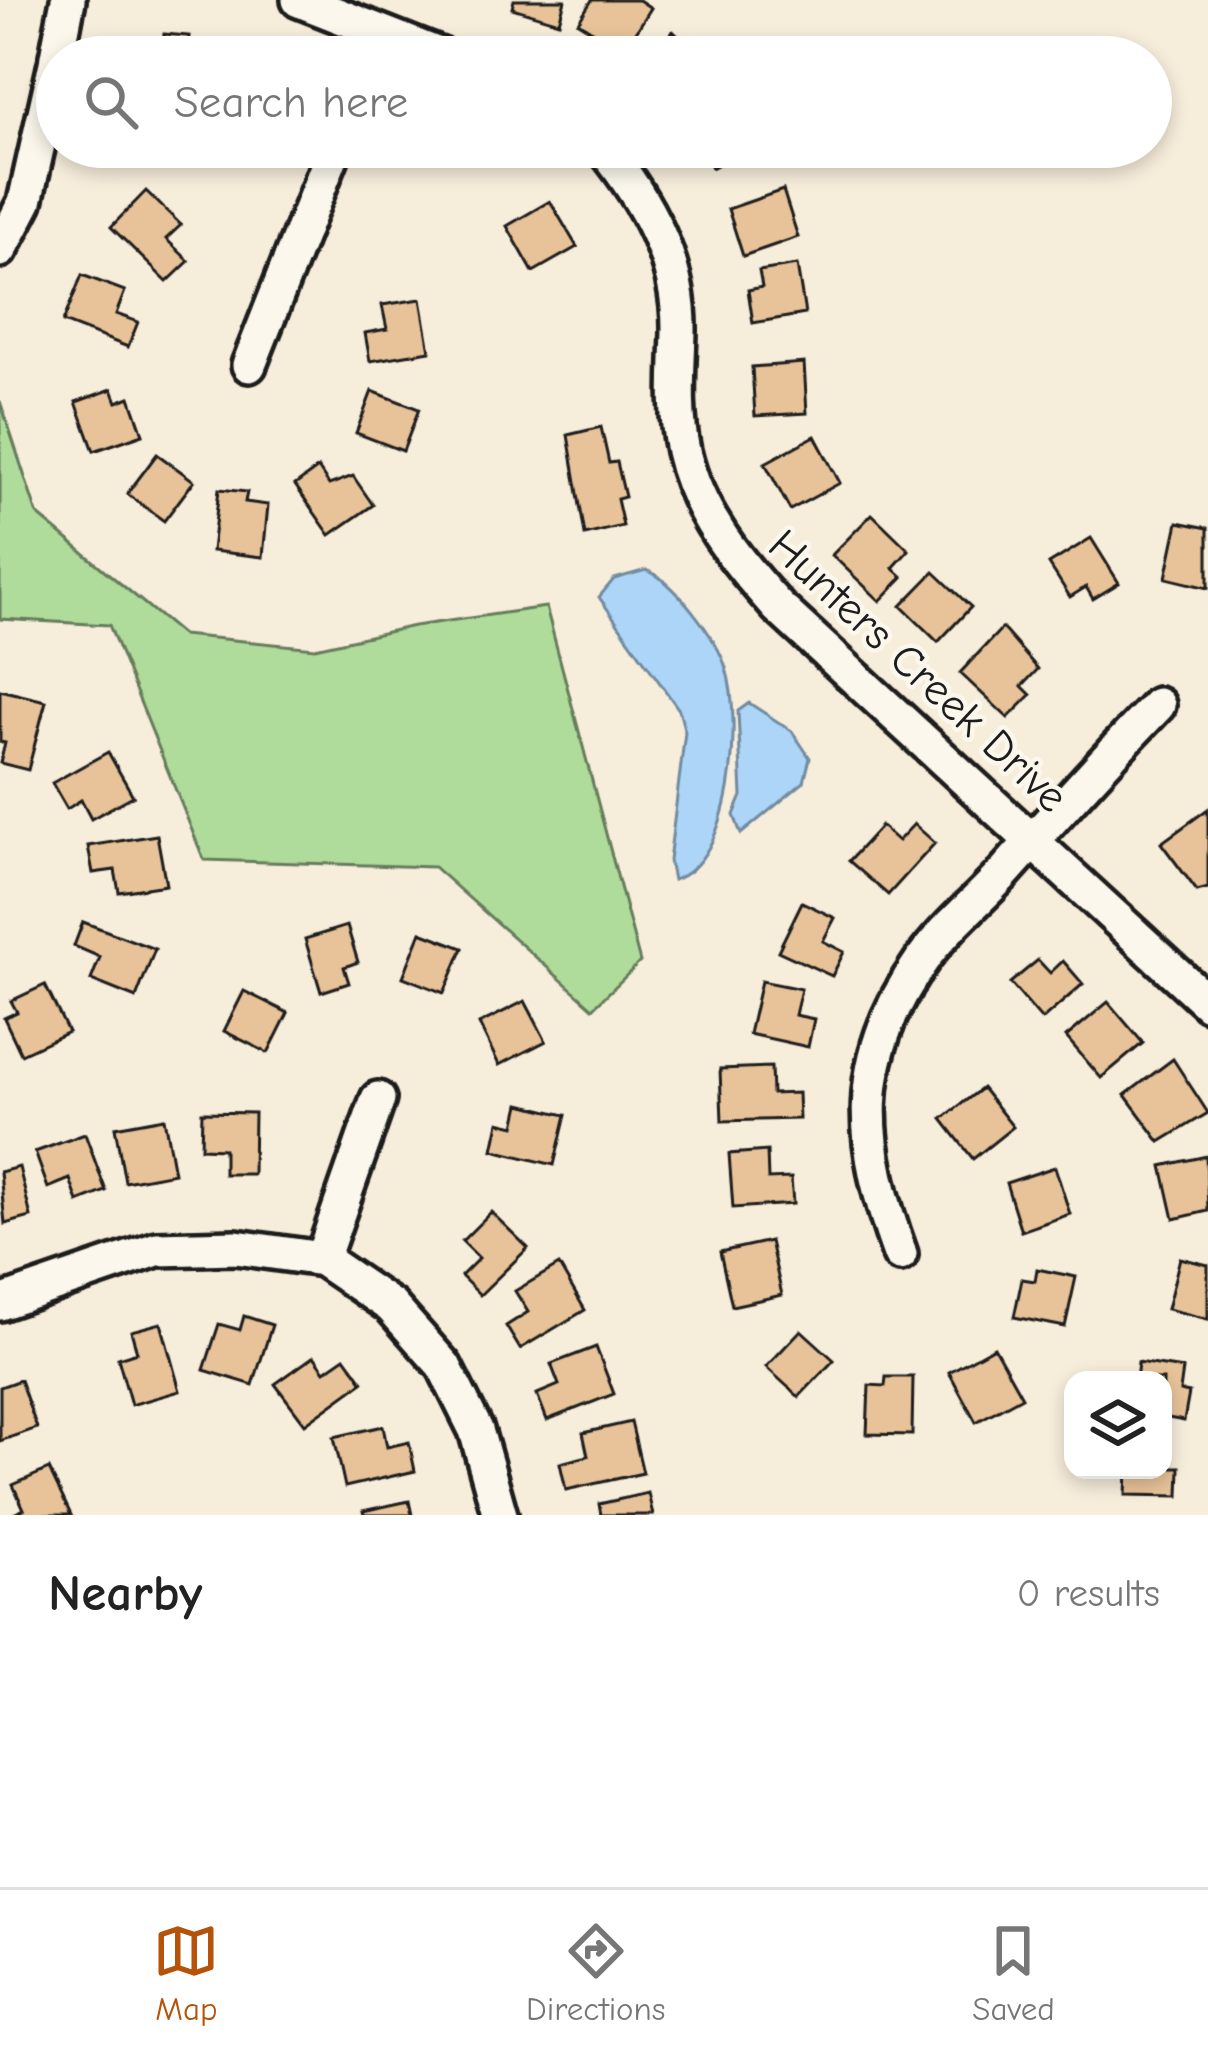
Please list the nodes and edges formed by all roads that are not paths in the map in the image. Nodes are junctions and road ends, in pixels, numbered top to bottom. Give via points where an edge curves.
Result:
1 (68, 0) edge
2 (299, 0) edge
3 (61, 36) edge
4 (360, 36) edge
5 (36, 152) edge
6 (327, 168) edge
7 (620, 168) edge
8 (0, 250) edge
9 (249, 365) dead end
10 (1158, 705) dead end
11 (1032, 839) junction
12 (1208, 1003) edge
13 (378, 1100) dead end
14 (899, 1253) dead end
15 (322, 1259) junction
16 (0, 1304) edge
17 (500, 1515) edge

1 - 3 street
2 - 4 street
5 - 8 street via 25,202
6 - 9 street
7 - 11 street, Hunters Creek Drive via 675,281 683,453 731,556
10 - 11 street
11 - 12 street, Hunters Creek Drive
11 - 14 street via 922,958 885,1024 866,1133
13 - 15 street
15 - 16 street via 236,1247 157,1249
15 - 17 street via 391,1306 444,1366 476,1430

